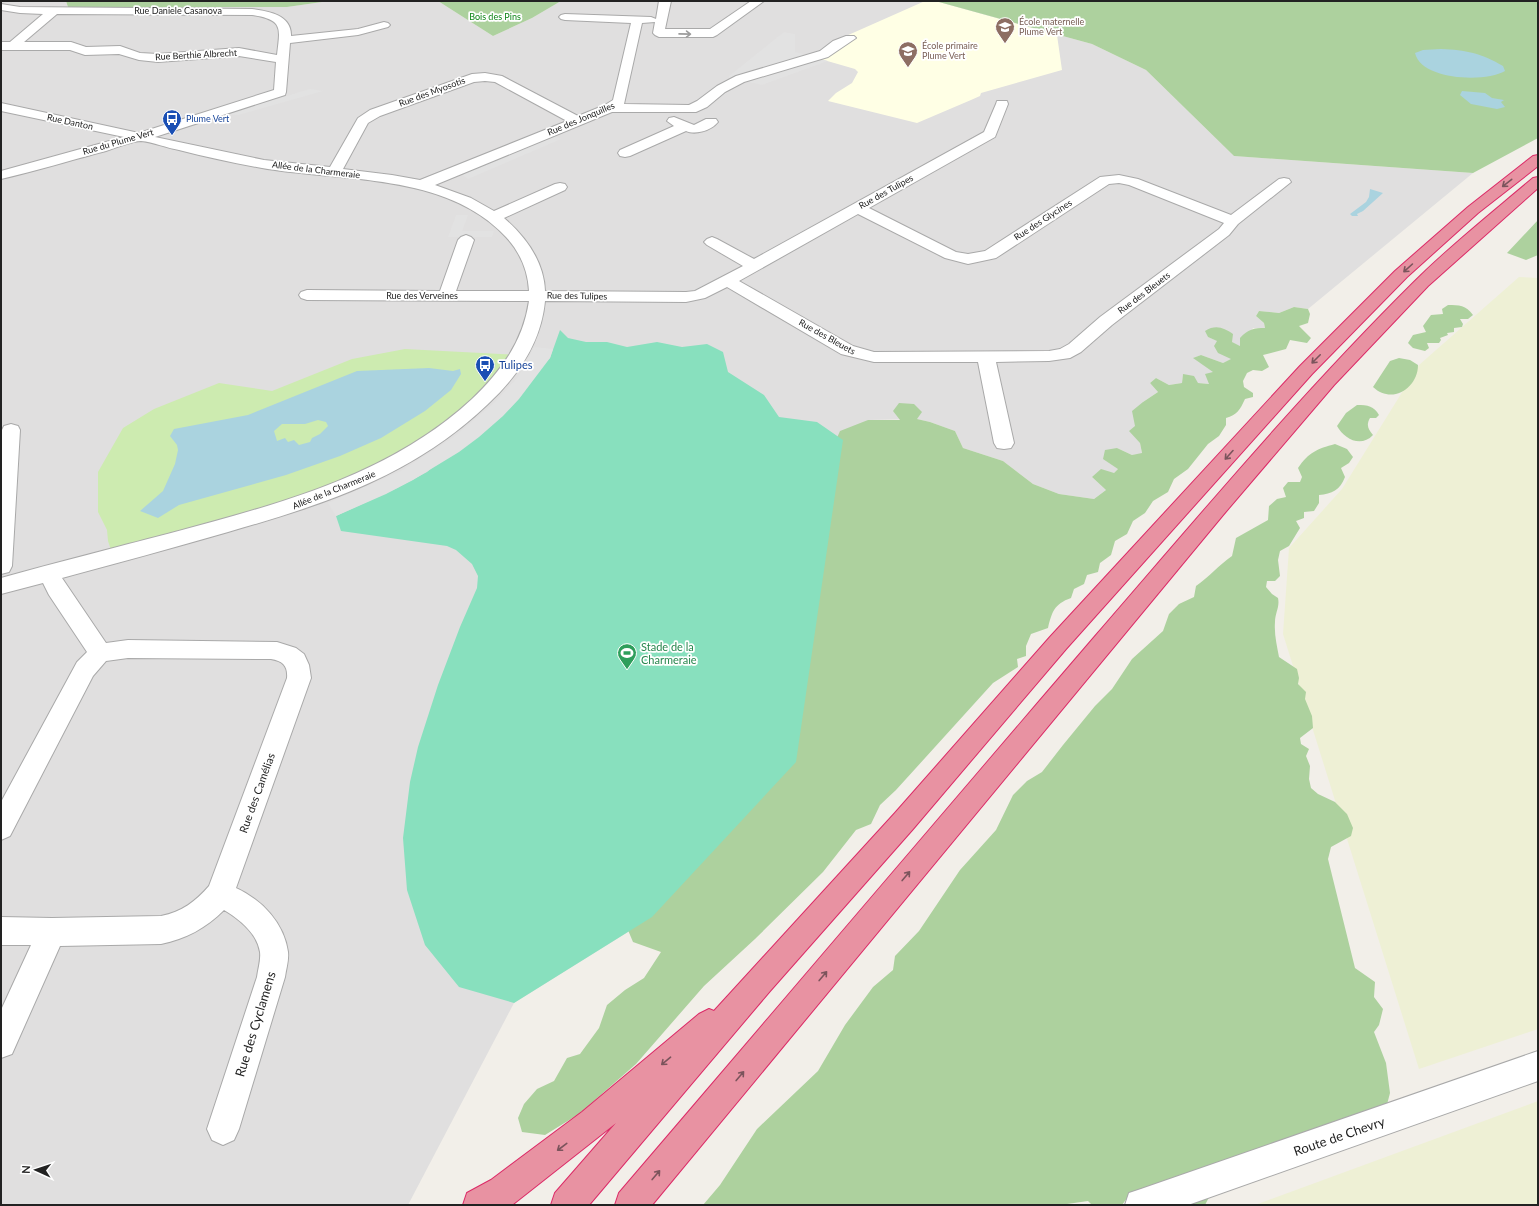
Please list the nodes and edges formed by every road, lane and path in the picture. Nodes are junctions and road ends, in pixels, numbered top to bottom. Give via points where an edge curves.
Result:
1 (665, 1) edge
2 (758, 1) edge
3 (1, 7) edge
4 (53, 11) junction
5 (565, 17) dead end
6 (637, 20) junction
7 (662, 20) junction
8 (384, 25) dead end
9 (634, 33) junction
10 (660, 33) junction
11 (850, 38) dead end
12 (285, 40) junction
13 (14, 45) junction
14 (1, 46) edge
15 (283, 60) junction
16 (280, 92) joint
17 (1002, 104) dead end
18 (1, 107) edge
19 (610, 108) junction
20 (668, 109) junction
21 (577, 121) junction
22 (711, 122) dead end
23 (686, 126) junction
24 (140, 137) junction
25 (625, 153) dead end
26 (1538, 159) edge
27 (334, 173) junction
28 (1, 175) edge
29 (1538, 181) edge
30 (1284, 182) dead end
31 (421, 185) junction
32 (560, 187) dead end
33 (857, 208) junction
34 (494, 217) junction
35 (1233, 221) junction
36 (466, 240) dead end
37 (712, 242) dead end
38 (753, 265) junction
39 (727, 281) junction
40 (307, 295) dead end
41 (538, 295) junction
42 (446, 296) junction
43 (986, 357) junction
44 (12, 430) dead end
45 (1004, 443) dead end
46 (2, 544) edge
47 (1, 566) edge
48 (49, 573) junction
49 (1, 586) edge
50 (100, 653) junction
51 (1, 828) edge
52 (220, 894) junction
53 (1, 931) edge
54 (52, 932) junction
55 (760, 981) junction
56 (1, 1043) edge
57 (1538, 1066) edge
58 (223, 1129) dead end
59 (479, 1205) edge
60 (567, 1205) edge
61 (631, 1205) edge
62 (1141, 1205) edge

1 - 7 street
10 -> 2 street via 713,33
3 - 4 street, Rue Daniele Casanova via 12,10
4 - 12 street, Rue Daniele Casanova via 252,12 279,20 284,27
4 - 13 street
5 - 6 street
6 - 7 street
6 - 9 street, Rue des Jonquilles
7 - 10 street
8 - 12 street via 358,32
9 - 10 street
9 - 19 street, Rue des Jonquilles via 619,102
11 - 20 street via 824,54 740,80 721,89 698,107
12 - 15 street, Rue Daniele Casanova
13 - 14 street, Rue Berthie Albrecht
13 - 15 street, Rue Berthie Albrecht via 71,46 85,51 120,50 158,58 239,52
15 - 16 street, Rue Daniele Casanova
16 - 24 street, Rue du Plume Vert
17 - 33 street, Rue des Tulipes via 990,134
18 - 24 street, Rue Danton
19 - 20 street
19 - 21 street, Rue des Jonquilles
20 - 23 street via 674,121
21 - 27 street, Rue des Myosotis via 498,79 486,76 472,78 368,117 363,121
21 - 31 street, Rue des Jonquilles
22 - 23 street via 694,130
23 - 25 street
24 - 27 street, Allée de la Charmeraie via 239,160
24 - 28 street, Rue du Plume Vert
26 -> 55 highway via 1473,210 1401,274 1306,370 1058,643 904,821
27 - 31 street, Allée de la Charmeraie via 386,178
61 -> 29 highway via 934,843 1328,380 1422,283
30 - 35 street, Rue des Bleuets
31 - 34 street, Allée de la Charmeraie via 465,201
32 - 34 street
33 - 35 street, Rue des Glycines via 951,255 968,259 990,255 1105,180 1133,182
33 - 38 street, Rue des Tulipes
34 - 41 street, Allée de la Charmeraie via 516,238 527,255
35 - 43 street, Rue des Bleuets via 1224,232 1106,321 1075,348 1064,354 1049,356
36 - 42 street
37 - 38 street
38 - 39 street, Rue des Tulipes
39 - 41 street, Rue des Tulipes via 699,295 686,296
39 - 43 street, Rue des Bleuets via 855,354 874,357
40 - 42 street, Rue des Verveines
41 - 42 street, Rue des Verveines
41 - 48 street, Allée de la Charmeraie via 531,332 520,355 503,378 479,405 455,425 400,462 350,486 291,507
43 - 45 street
44 - 46 street
46 - 47 street
48 - 49 street, Allée de la Charmeraie
48 - 50 street
50 - 51 street via 85,669
50 - 52 street, Rue des Camélias via 128,649 271,650 284,652 296,660 300,670 299,678
52 - 54 street, Rue des Camélias via 208,909 176,928
52 - 58 street, Rue des Cyclamens via 254,915 272,944 274,961
53 - 54 street, Rue des Camélias
54 - 56 street
55 -> 59 highway via 593,1123 503,1192
55 - 60 highway
57 - 62 street, Route de Chevry

